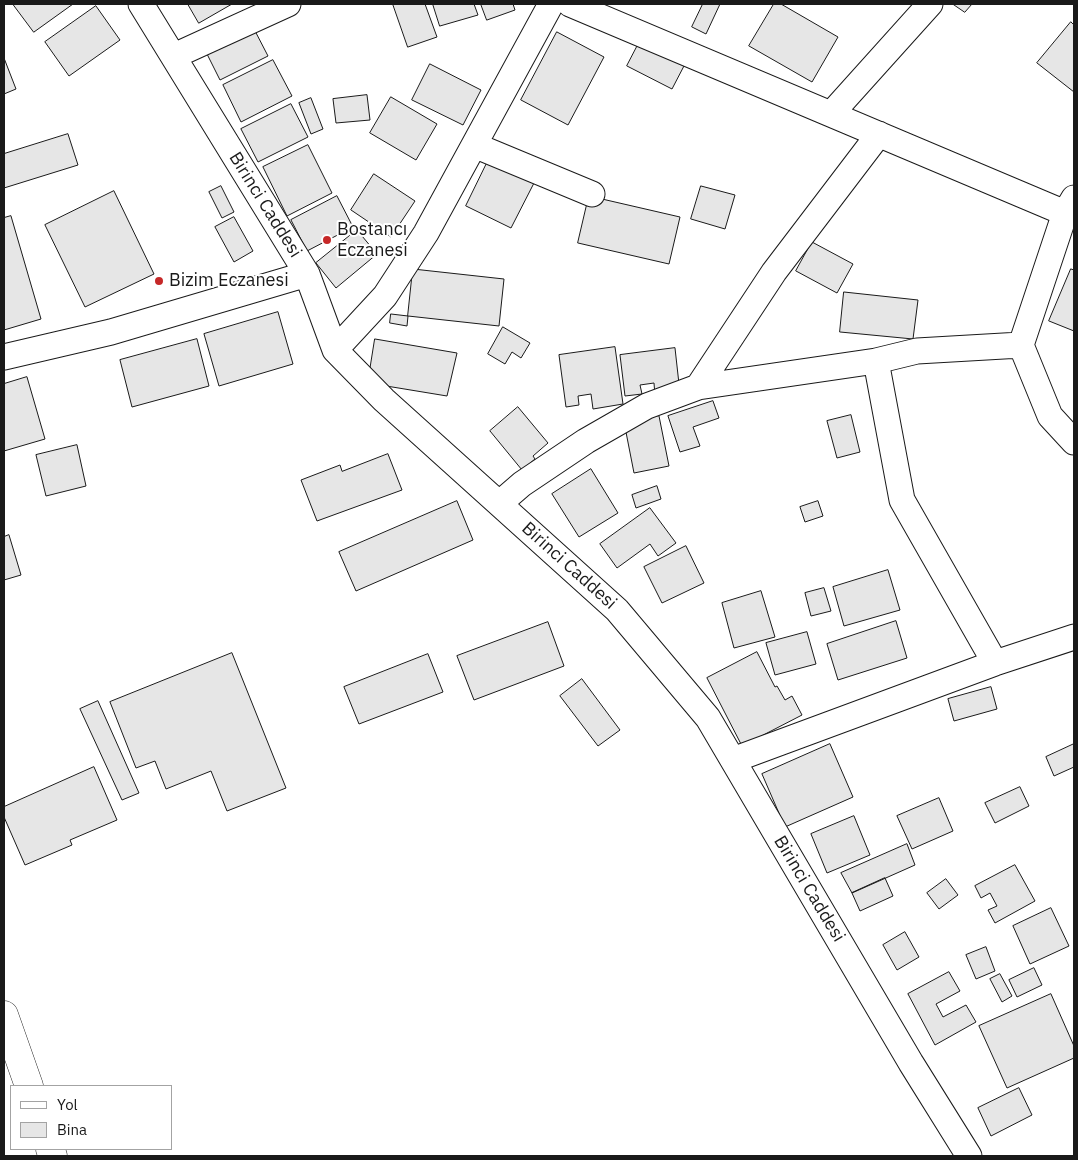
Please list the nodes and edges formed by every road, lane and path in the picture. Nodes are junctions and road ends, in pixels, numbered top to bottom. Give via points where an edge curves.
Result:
1 (142, 4) edge
2 (288, 4) edge
3 (551, 4) edge
4 (570, 4) edge
5 (930, 4) edge
6 (174, 56) junction
7 (831, 114) junction
8 (879, 134) junction
9 (474, 145) junction
10 (592, 194) dead end
11 (1070, 205) edge
12 (307, 274) junction
13 (1021, 345) junction
14 (335, 350) junction
15 (4, 357) edge
16 (876, 361) junction
17 (698, 387) junction
18 (1074, 442) edge
19 (500, 503) junction
20 (1074, 637) edge
21 (995, 663) junction
22 (733, 760) junction
23 (4, 1015) edge
24 (29, 1085) edge
25 (970, 1156) edge

1 - 6 street, Birinci Caddesi
2 - 6 street
3 - 9 street
4 - 7 street
5 - 7 street
6 - 12 street, Birinci Caddesi
7 - 8 street
8 - 11 street
8 - 17 street via 774,272
9 - 10 street
9 - 14 street via 426,233 385,296
11 - 13 street
12 - 14 street, Birinci Caddesi
12 - 15 street via 111,332
13 - 16 street via 917,351
13 - 18 street via 1050,416
14 - 19 street, Birinci Caddesi via 384,400
16 - 17 street
16 - 21 street via 902,500
17 - 19 street via 646,406 586,441 522,484
19 - 22 street, Birinci Caddesi via 617,610 708,718
20 - 21 street
21 - 22 street
22 - 25 street, Birinci Caddesi
23 - 24 highway

